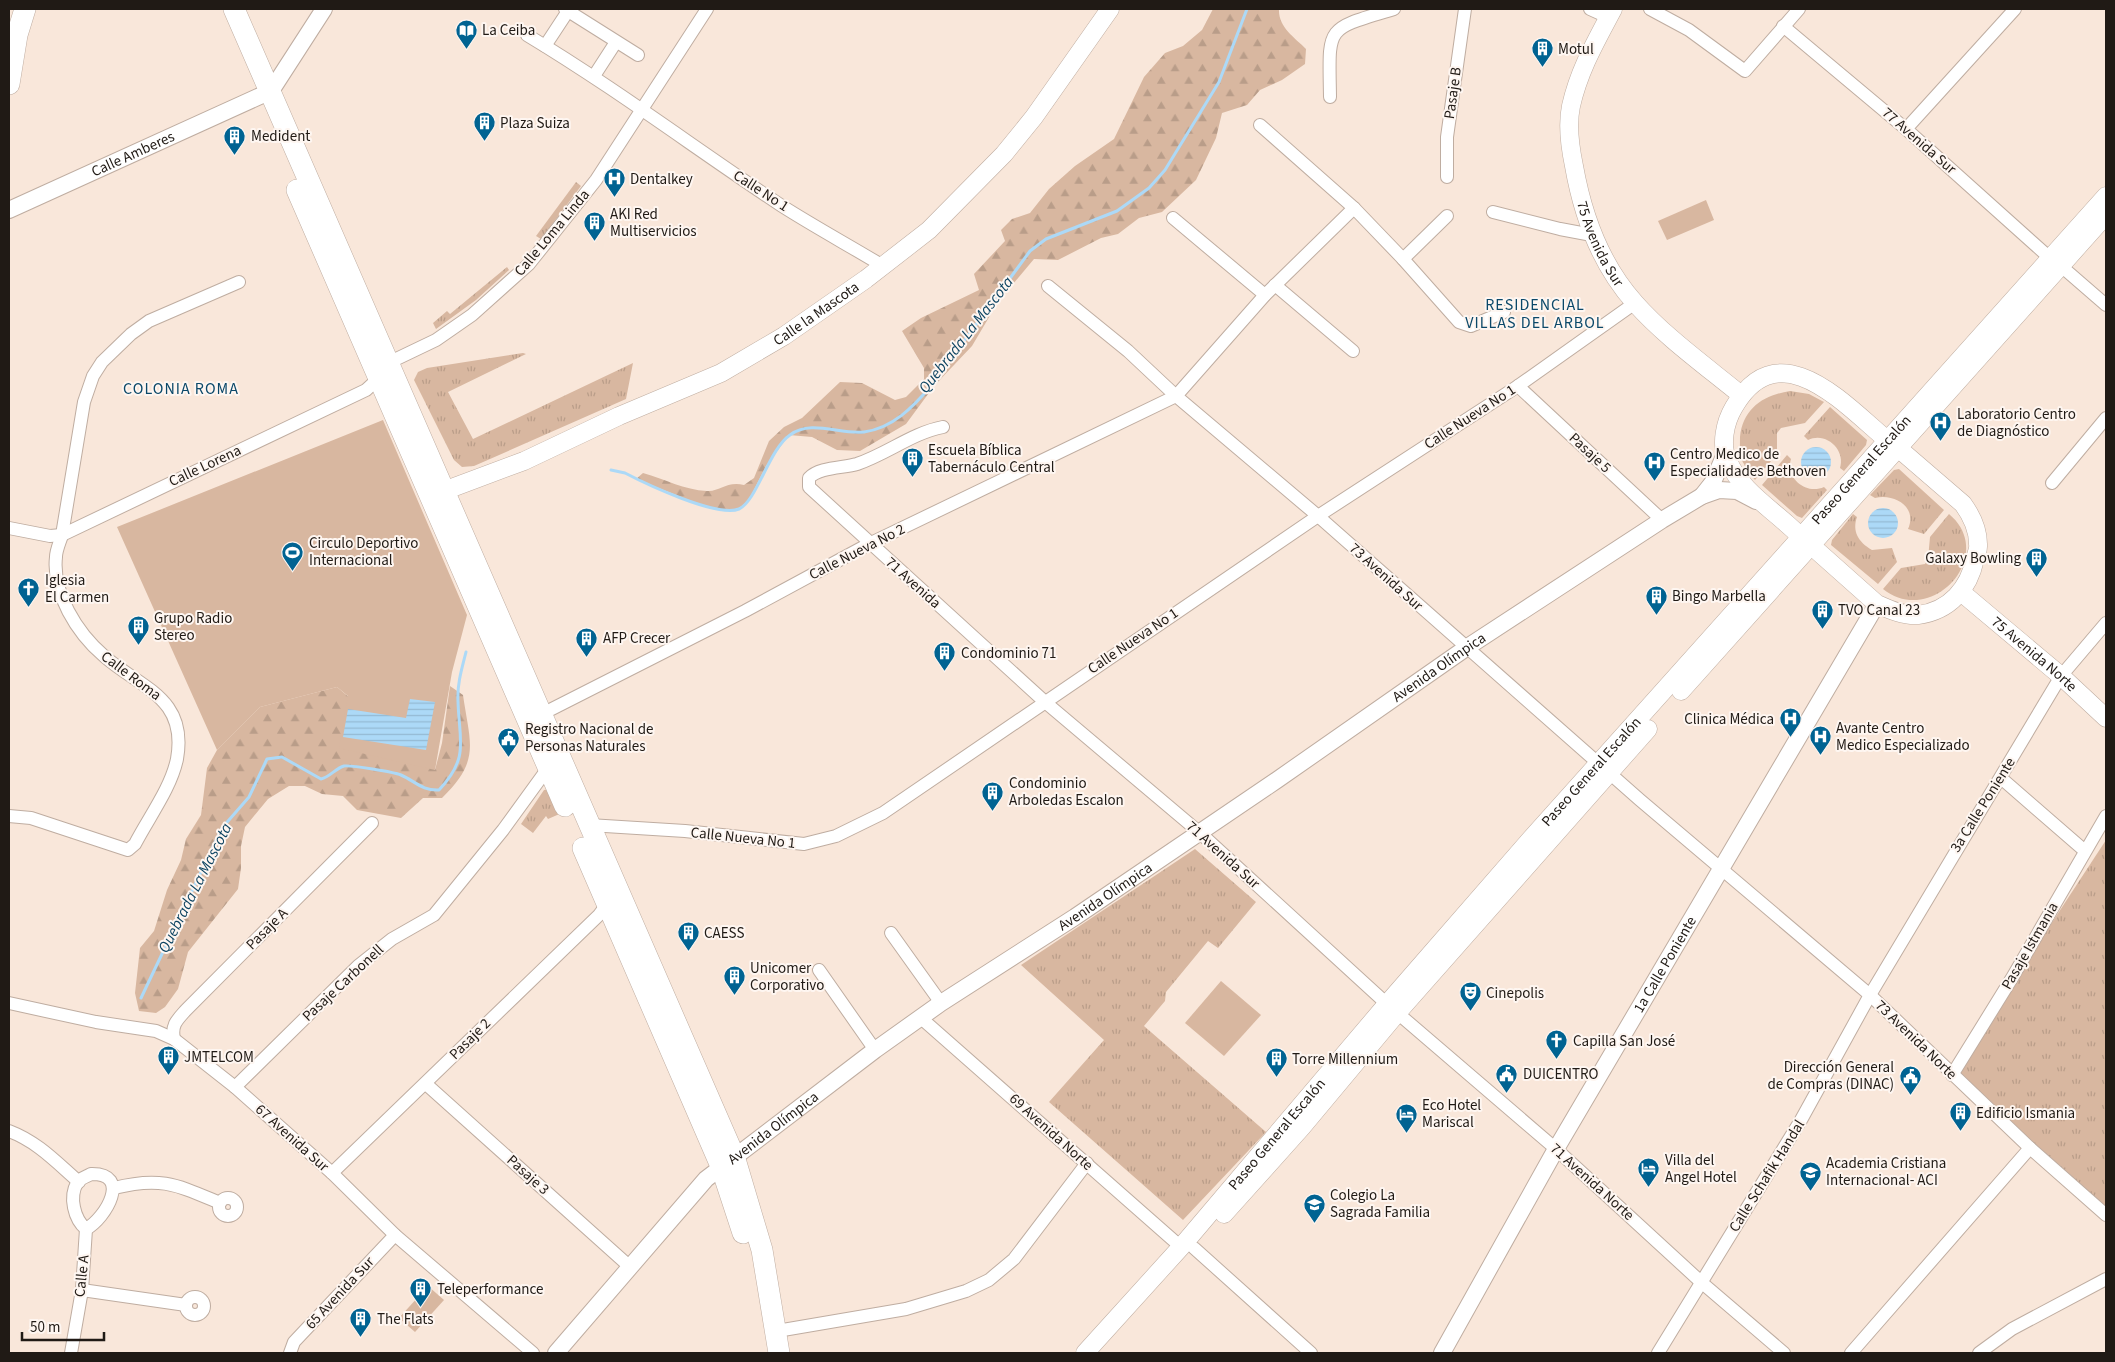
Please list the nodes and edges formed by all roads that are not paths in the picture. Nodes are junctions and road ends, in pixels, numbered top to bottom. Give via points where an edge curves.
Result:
1 (16, 9) edge
2 (25, 9) edge
3 (220, 9) edge
4 (234, 9) edge
5 (324, 9) edge
6 (707, 9) edge
7 (1110, 9) edge
8 (1394, 9) edge
9 (1465, 9) edge
10 (1650, 9) edge
11 (1799, 9) edge
12 (2015, 9) edge
13 (566, 10) edge
14 (1602, 10) edge
15 (1783, 26) junction
16 (9, 33) edge
17 (527, 35) dead end
18 (616, 42) junction
19 (545, 46) junction
20 (638, 56) dead end
21 (594, 76) junction
22 (9, 84) edge
23 (265, 94) junction
24 (1330, 96) dead end
25 (642, 112) junction
26 (1260, 125) dead end
27 (1906, 128) junction
28 (1447, 177) dead end
29 (2106, 196) edge
30 (1354, 208) junction
31 (9, 210) edge
32 (1493, 212) dead end
33 (2106, 215) edge
34 (1448, 216) dead end
35 (1174, 218) dead end
36 (1592, 235) junction
37 (1403, 259) junction
38 (2056, 263) junction
39 (883, 266) junction
40 (239, 282) dead end
41 (1275, 285) junction
42 (1048, 286) dead end
43 (1265, 295) junction
44 (1635, 304) junction
45 (2106, 305) edge
46 (1504, 312) dead end
47 (1353, 351) dead end
48 (383, 371) junction
49 (1518, 386) junction
50 (1741, 395) junction
51 (1176, 396) junction
52 (2106, 418) edge
53 (944, 427) dead end
54 (1893, 444) junction
55 (1725, 454) junction
56 (2052, 482) dead end
57 (437, 493) junction
58 (1702, 496) junction
59 (1765, 504) junction
60 (1318, 516) junction
61 (1662, 520) junction
62 (9, 528) edge
63 (62, 535) junction
64 (1805, 540) junction
65 (869, 544) junction
66 (1961, 592) junction
67 (1877, 604) junction
68 (2106, 623) edge
69 (1466, 648) junction
70 (2062, 676) junction
71 (1045, 702) junction
72 (542, 714) junction
73 (2106, 718) edge
74 (548, 768) junction
75 (1604, 769) junction
76 (2001, 778) junction
77 (9, 816) edge
78 (2106, 816) edge
79 (372, 823) dead end
80 (589, 826) junction
81 (1199, 832) junction
82 (2085, 851) junction
83 (1722, 870) junction
84 (607, 904) junction
85 (891, 933) dead end
86 (819, 970) dead end
87 (1870, 995) junction
88 (9, 1003) edge
89 (941, 1003) junction
90 (1392, 1008) junction
91 (921, 1018) junction
92 (174, 1039) junction
93 (875, 1050) junction
94 (1952, 1075) junction
95 (426, 1084) junction
96 (235, 1087) junction
97 (9, 1131) edge
98 (2030, 1148) junction
99 (1556, 1149) junction
100 (727, 1161) junction
101 (1087, 1163) junction
102 (332, 1173) junction
103 (79, 1182) junction
104 (114, 1188) junction
105 (220, 1204) dead end
106 (2106, 1215) edge
107 (86, 1229) junction
108 (395, 1235) junction
109 (1187, 1247) junction
110 (629, 1266) junction
111 (2106, 1279) edge
112 (1701, 1282) junction
113 (82, 1290) junction
114 (186, 1305) dead end
115 (777, 1330) junction
116 (71, 1353) edge
117 (290, 1353) edge
118 (533, 1353) edge
119 (556, 1353) edge
120 (765, 1353) edge
121 (779, 1353) edge
122 (1085, 1353) edge
123 (1101, 1353) edge
124 (1310, 1353) edge
125 (1442, 1353) edge
126 (1658, 1353) edge
127 (1784, 1353) edge
128 (1852, 1353) edge
129 (1979, 1353) edge

1 - 16 highway
2 - 22 highway
3 - 23 highway
4 - 23 highway
5 - 23 street
6 - 25 street, Calle Loma Linda
7 - 39 main road, Calle la Mascota via 1004,154 929,230
8 - 24 street via 1345,24 1334,33 1329,43
9 - 28 street, Pasaje B via 1447,137
10 - 15 street via 1689,30 1745,71
11 - 15 street
12 - 27 street
13 - 18 street
13 - 19 street
14 - 36 main road, 75 Avenida Sur via 1571,108 1570,132 1580,200
15 - 27 street, 77 Avenida Sur
17 - 19 street, Calle No 1
18 - 20 street
18 - 21 street
19 - 21 street, Calle No 1
21 - 25 street, Calle No 1
23 - 31 street, Calle Amberes
23 - 48 highway
25 - 39 street, Calle No 1 via 784,207
25 - 48 street, Calle Loma Linda via 590,188 515,279 472,315
26 - 30 street
27 - 38 street, 77 Avenida Sur
29 - 38 main road, Paseo General Escalón
30 - 37 street
30 - 41 street
32 - 36 street
33 - 38 main road, Paseo General Escalón
34 - 37 street
35 - 43 street
36 - 44 main road, 75 Avenida Sur via 1602,257
37 - 46 street via 1459,322 1470,326
38 - 45 street, 77 Avenida Sur
38 - 54 main road, Paseo General Escalón
39 - 57 main road, Calle la Mascota via 784,336 721,373 524,461
40 - 63 street, Calle Roma via 149,321 102,362 84,402
41 - 43 street
41 - 47 street
42 - 51 street, 73 Avenida Sur via 1128,351
43 - 51 street
44 - 49 street, Calle Nueva No 1
44 - 50 main road, 75 Avenida Sur
48 - 57 highway
48 - 63 street, Calle Lorena via 366,390
49 - 60 street, Calle Nueva No 1
49 - 61 street, Pasaje 5
50 - 54 main road via 1757,381 1780,374 1803,376 1831,393
50 - 55 main road via 1731,411 1724,434
51 - 60 street, 73 Avenida Sur
51 - 65 street, Calle Nueva No 2
52 - 56 street
53 - 65 street, 71 Avenida via 925,430 873,458 809,478 808,484 813,492
54 - 64 main road, Paseo General Escalón
54 - 66 main road via 1963,504 1971,516 1979,545 1972,574
55 - 58 street, Avenida Olímpica via 1713,482
55 - 59 main road via 1740,482
57 - 72 highway
57 - 74 highway
58 - 59 street, Avenida Olímpica via 1731,489
58 - 61 street, Avenida Olímpica
59 - 64 main road
60 - 69 street, 73 Avenida Sur
60 - 71 street, Calle Nueva No 1
61 - 69 street, Avenida Olímpica
62 - 63 street, Calle Lorena via 50,536
63 - 77 street, Calle Roma via 56,556 56,580 65,603 78,627 104,657 164,699 174,718 177,760 135,844 128,850 31,818
64 - 67 main road
64 - 75 main road, Paseo General Escalón
65 - 71 street, 71 Avenida
65 - 72 street, Calle Nueva No 2
66 - 67 main road via 1947,605 1918,615 1896,613
66 - 70 main road, 75 Avenida Norte
67 - 83 street, 1a Calle Poniente
68 - 70 street, 3a Calle Poniente
69 - 75 street, 73 Avenida Sur
69 - 81 street, Avenida Olímpica
70 - 73 main road, 75 Avenida Norte
70 - 76 street, 3a Calle Poniente
71 - 80 street, Calle Nueva No 1 via 883,813 836,836 804,844 684,831
71 - 81 street, 71 Avenida Sur
72 - 80 highway
74 - 84 highway
74 - 96 street, Pasaje Carbonell via 434,915 392,939 358,966
75 - 83 street, 73 Avenida Sur
75 - 90 main road, Paseo General Escalón
76 - 82 street
76 - 87 street, 3a Calle Poniente
78 - 82 street, Pasaje Istmania
79 - 92 street, Pasaje A via 174,1023
80 - 100 highway
81 - 89 street, Avenida Olímpica
81 - 90 street, 71 Avenida Sur
82 - 94 street, Pasaje Istmania
83 - 87 street, 73 Avenida Norte
83 - 99 street, 1a Calle Poniente
84 - 95 street, Pasaje 2 via 600,915 514,995
84 - 100 highway
85 - 89 street
86 - 93 street
87 - 94 street, 73 Avenida Norte
87 - 112 street, Calle Schafik Handal via 1801,1120
88 - 92 street, 67 Avenida Sur via 156,1031
89 - 91 street, Avenida Olímpica
90 - 99 street, 71 Avenida Norte
90 - 109 main road, Paseo General Escalón via 1302,1127
91 - 93 street, Avenida Olímpica
91 - 101 street, 69 Avenida Norte
92 - 96 street, 67 Avenida Sur
93 - 100 street, Avenida Olímpica
94 - 98 street, 73 Avenida Norte
95 - 102 street, Pasaje 2
95 - 110 street, Pasaje 3
96 - 102 street, 67 Avenida Sur
97 - 103 street via 40,1147
98 - 106 street, 73 Avenida Norte
98 - 128 street
99 - 112 street, 71 Avenida Norte
99 - 125 street, 1a Calle Poniente
100 - 110 street, Avenida Olímpica via 675,1213
100 - 115 highway via 762,1250
100 - 120 highway via 760,1310
101 - 109 street, 69 Avenida Norte
101 - 115 street via 1014,1260 989,1280 966,1291 906,1309
102 - 108 street, 67 Avenida Sur
103 - 104 street via 96,1174 108,1180
103 - 107 street via 74,1210
104 - 105 street via 164,1182
104 - 107 street via 106,1209
107 - 113 street, Calle A
108 - 117 street, 65 Avenida Sur via 294,1342
108 - 118 street, 67 Avenida Sur
109 - 122 main road, Paseo General Escalón
109 - 123 main road, Paseo General Escalón
109 - 124 street, 69 Avenida Norte
110 - 119 street, Avenida Olímpica
111 - 129 street via 2012,1329
112 - 126 street, Calle Schafik Handal
112 - 127 street, 71 Avenida Norte
113 - 114 street
113 - 116 street, Calle A
115 - 121 highway

